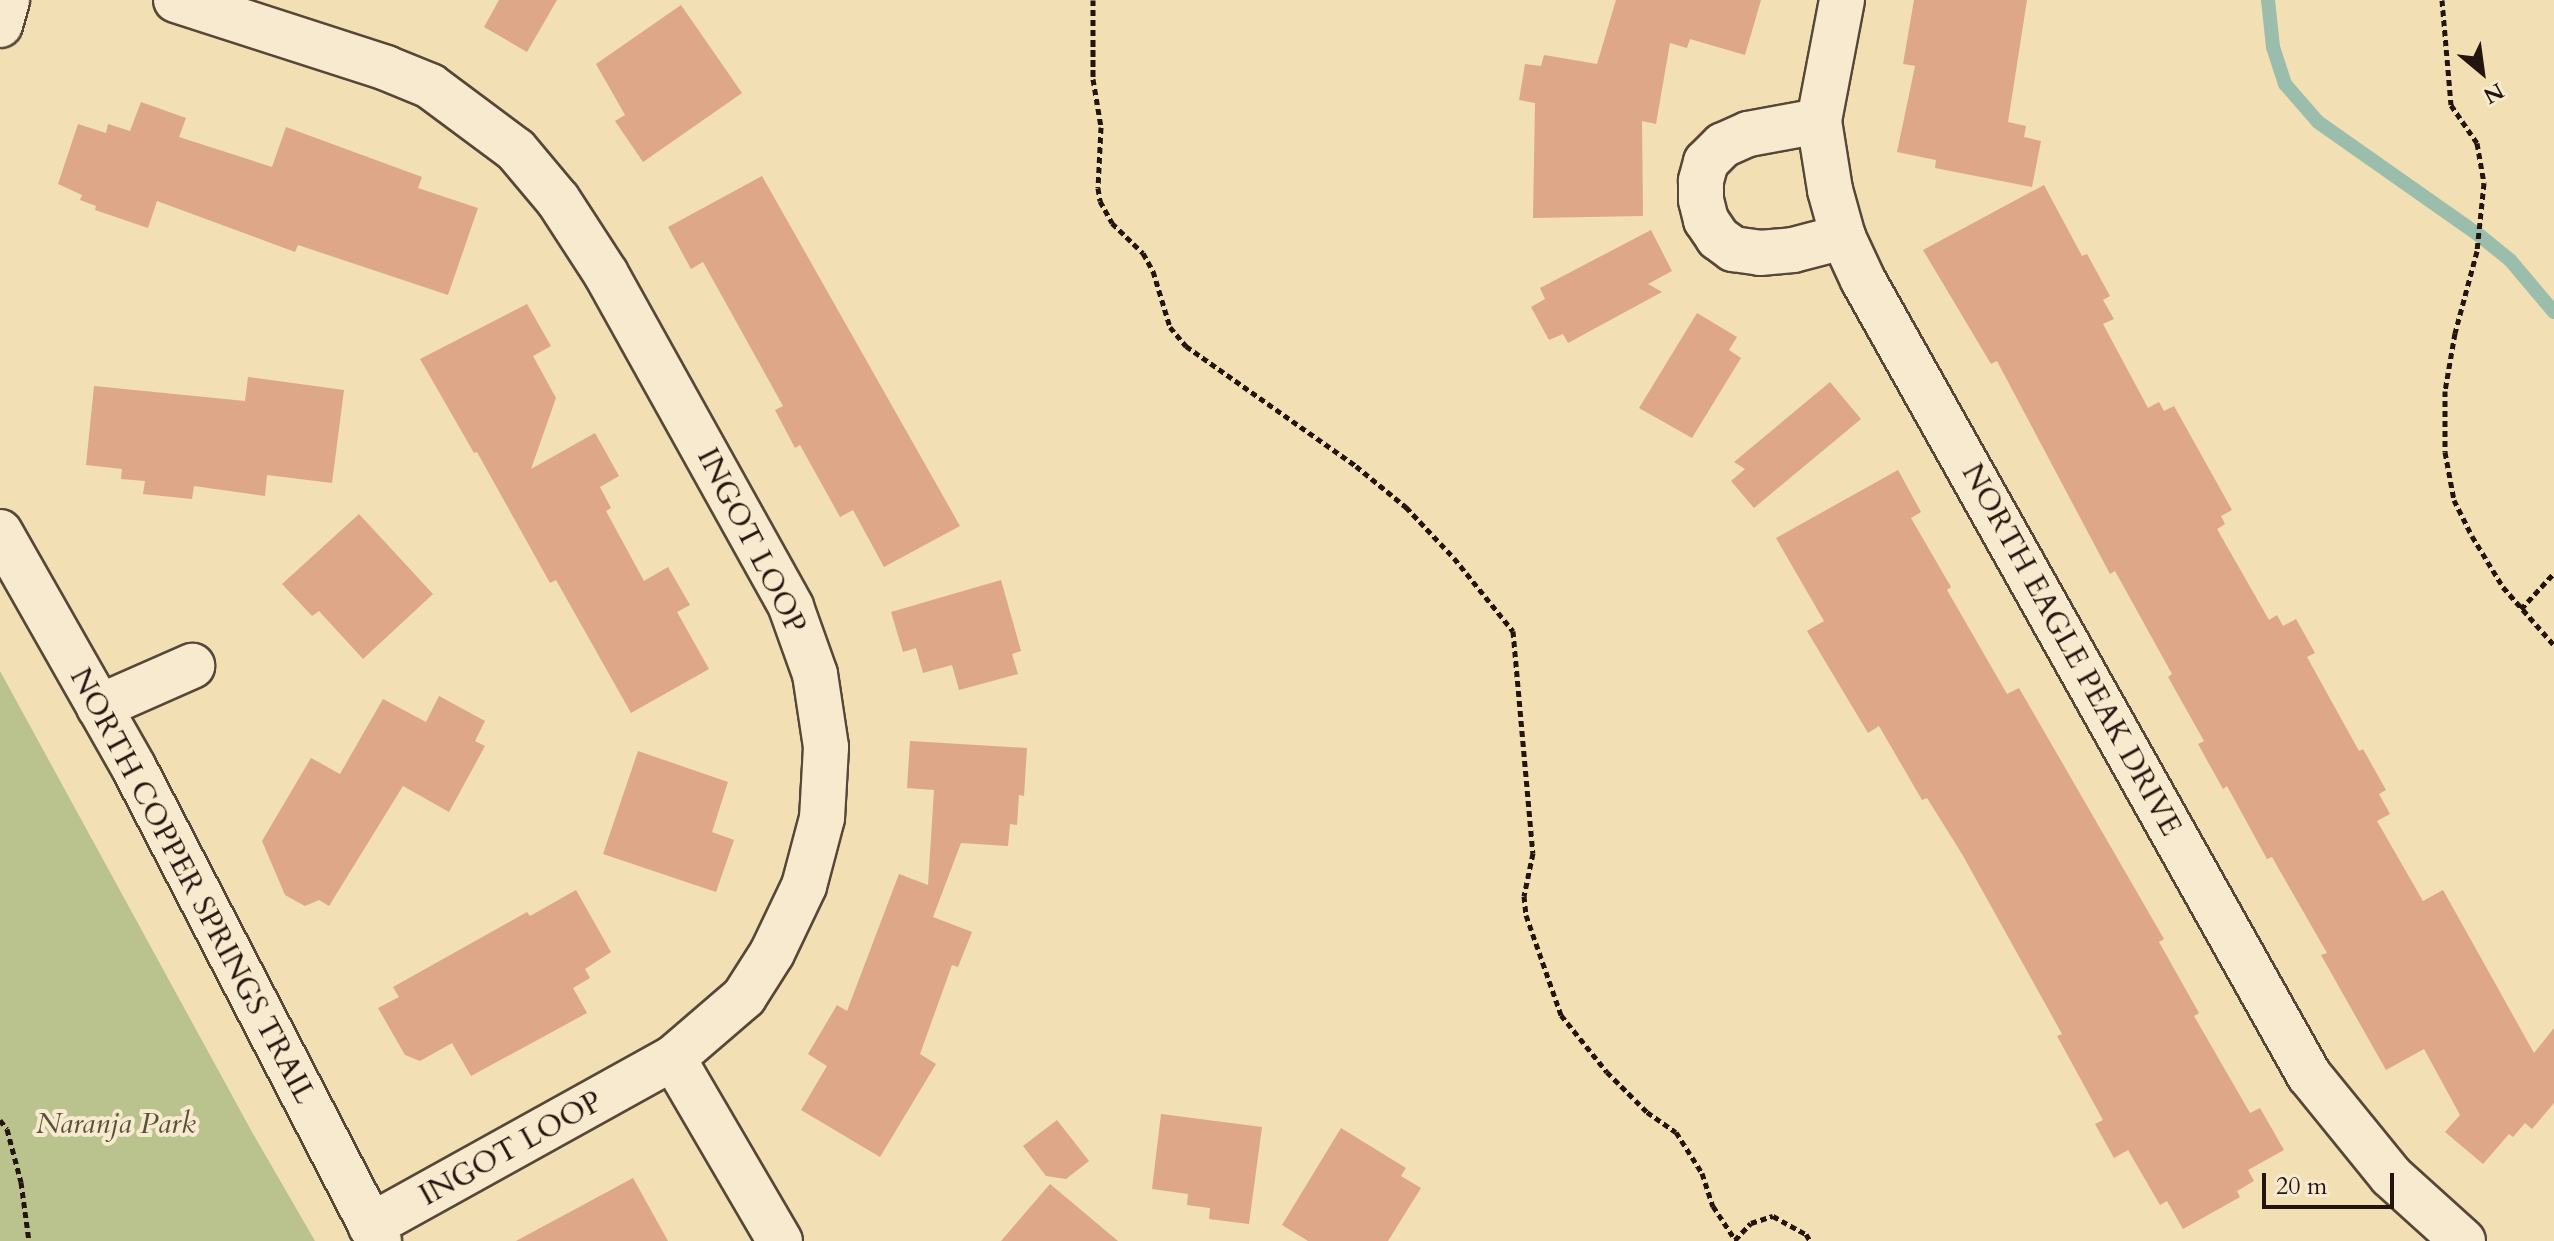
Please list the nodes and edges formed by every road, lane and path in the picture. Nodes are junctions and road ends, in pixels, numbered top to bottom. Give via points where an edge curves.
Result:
1 (7, 0) edge
2 (176, 0) edge
3 (1093, 0) edge
4 (1842, 0) edge
5 (2442, 0) edge
6 (0, 25) edge
7 (1819, 121) junction
8 (1843, 237) junction
9 (0, 532) edge
10 (2554, 573) edge
11 (2521, 609) junction
12 (2554, 645) edge
13 (192, 666) dead end
14 (99, 707) junction
15 (673, 1058) junction
16 (0, 1120) edge
17 (375, 1234) edge
18 (1735, 1240) edge
19 (29, 1241) edge
20 (780, 1241) edge
21 (1810, 1241) edge
22 (2463, 1241) edge

1 - 6 street
2 - 15 street, INGOT LOOP via 430,86 516,150 558,200 606,274 791,607 815,674 826,747 822,818 804,886 772,953 744,997
3 - 18 path via 1100,201 1112,223 1143,253 1170,327 1186,346 1406,507 1513,631 1533,853 1524,896 1526,915 1561,1015 1617,1082 1676,1132
4 - 7 street, NORTH EAGLE PEAK DRIVE
5 - 11 path via 2451,105 2477,143 2484,183 2477,251 2445,391 2445,452 2454,500
7 - 8 street, NORTH EAGLE PEAK DRIVE
7 - 8 street via 1748,134 1723,145 1706,162 1701,200 1706,220 1733,249 1793,250
8 - 22 street, NORTH EAGLE PEAK DRIVE via 2309,1075 2391,1176
9 - 14 street, NORTH COPPER SPRINGS TRAIL
10 - 11 path
11 - 12 path
13 - 14 street
14 - 17 street, NORTH COPPER SPRINGS TRAIL
15 - 17 street, INGOT LOOP
15 - 20 street
16 - 19 path via 21,1182
18 - 21 path via 1751,1223 1773,1216

